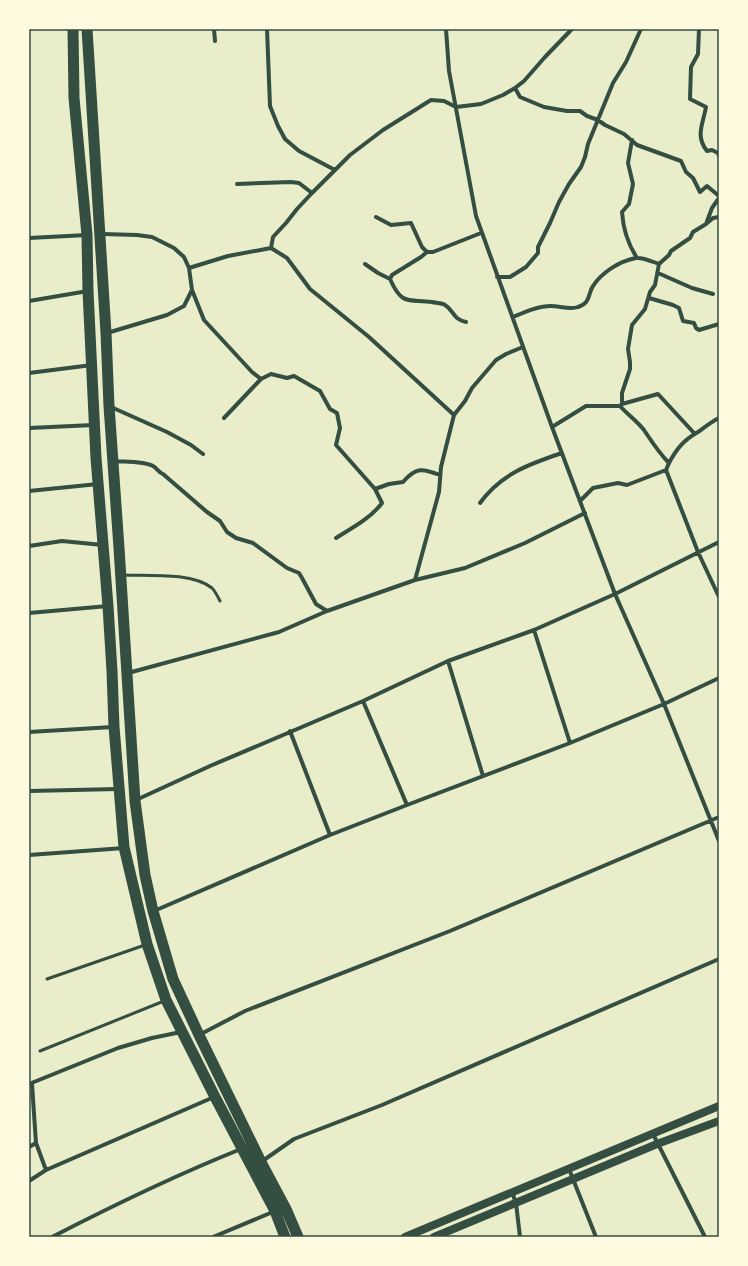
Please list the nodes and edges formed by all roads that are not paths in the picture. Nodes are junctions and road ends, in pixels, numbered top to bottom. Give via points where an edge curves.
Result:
1 (73, 29) edge
2 (87, 29) edge
3 (214, 29) edge
4 (267, 29) edge
5 (446, 29) edge
6 (572, 29) edge
7 (640, 29) edge
8 (700, 29) edge
9 (215, 41) dead end
10 (515, 88) junction
11 (456, 107) junction
12 (598, 120) junction
13 (632, 140) junction
14 (719, 156) edge
15 (335, 170) junction
16 (237, 184) dead end
17 (312, 193) junction
18 (719, 197) edge
19 (376, 217) dead end
20 (719, 217) edge
21 (706, 224) junction
22 (481, 233) junction
23 (99, 234) junction
24 (87, 235) junction
25 (29, 238) edge
26 (271, 248) junction
27 (427, 252) junction
28 (637, 258) junction
29 (365, 264) dead end
30 (659, 264) junction
31 (189, 268) junction
32 (658, 273) junction
33 (497, 277) junction
34 (390, 279) junction
35 (192, 290) junction
36 (88, 291) junction
37 (713, 294) dead end
38 (648, 298) junction
39 (29, 301) edge
40 (513, 317) junction
41 (466, 322) dead end
42 (719, 324) edge
43 (106, 333) junction
44 (523, 347) junction
45 (92, 365) junction
46 (29, 373) edge
47 (261, 379) junction
48 (621, 405) junction
49 (109, 406) junction
50 (454, 415) junction
51 (224, 418) dead end
52 (719, 418) edge
53 (95, 425) junction
54 (552, 427) junction
55 (29, 428) edge
56 (694, 433) junction
57 (562, 453) junction
58 (203, 454) dead end
59 (113, 461) junction
60 (669, 463) junction
61 (666, 470) junction
62 (440, 475) junction
63 (98, 484) junction
64 (375, 489) junction
65 (29, 491) edge
66 (580, 500) junction
67 (480, 503) dead end
68 (585, 513) junction
69 (336, 538) dead end
70 (719, 542) edge
71 (103, 545) junction
72 (29, 546) edge
73 (698, 552) junction
74 (121, 574) junction
75 (415, 580) junction
76 (615, 594) junction
77 (719, 597) edge
78 (220, 601) dead end
79 (108, 606) junction
80 (328, 611) junction
81 (29, 613) edge
82 (534, 630) junction
83 (448, 661) junction
84 (128, 673) junction
85 (719, 678) edge
86 (363, 701) junction
87 (664, 704) junction
88 (114, 727) junction
89 (29, 732) edge
90 (290, 732) junction
91 (570, 743) junction
92 (483, 776) junction
93 (118, 789) junction
94 (29, 791) edge
95 (134, 801) junction
96 (407, 805) junction
97 (719, 817) edge
98 (711, 820) junction
99 (330, 835) junction
100 (719, 841) edge
101 (124, 848) junction
102 (29, 855) edge
103 (153, 911) junction
104 (147, 944) junction
105 (719, 959) edge
106 (47, 979) dead end
107 (166, 1000) junction
108 (182, 1032) junction
109 (199, 1035) junction
110 (40, 1051) dead end
111 (31, 1084) edge
112 (215, 1097) junction
113 (719, 1106) edge
114 (719, 1121) edge
115 (653, 1134) junction
116 (36, 1143) junction
117 (657, 1144) junction
118 (29, 1147) edge
119 (243, 1148) junction
120 (261, 1162) junction
121 (569, 1168) junction
122 (46, 1170) junction
123 (572, 1180) junction
124 (29, 1181) edge
125 (512, 1192) junction
126 (516, 1203) junction
127 (275, 1211) junction
128 (52, 1237) edge
129 (213, 1237) edge
130 (285, 1237) edge
131 (298, 1237) edge
132 (405, 1237) edge
133 (434, 1237) edge
134 (520, 1237) edge
135 (596, 1237) edge
136 (705, 1237) edge

1 - 24 highway via 74,98
2 - 23 highway
3 - 9 street
4 - 15 street via 270,106 278,126 285,139 299,151
5 - 11 street via 449,71
6 - 10 street
7 - 12 street via 626,62 613,82
8 - 14 street via 698,54 691,67 690,99 706,107 700,127 701,144 707,151 712,150
10 - 11 street via 481,104
10 - 12 street via 520,97 544,107 580,111
11 - 15 street via 444,101 431,100 383,130
11 - 22 street
12 - 13 street
12 - 33 street via 581,167 559,202 538,247 538,253 526,267 510,277
13 - 18 street via 637,145 681,161 700,192 706,186
13 - 28 street via 628,163 633,184 629,204 622,212 627,239
15 - 17 street
16 - 17 street via 291,182 299,183
17 - 26 street via 273,237
18 - 21 street
19 - 27 street via 392,224 410,223
20 - 21 street
21 - 30 street via 693,232 690,238 671,251
22 - 27 street
22 - 33 street
23 - 31 street via 152,237 174,248
23 - 43 highway
24 - 25 street
24 - 36 highway
26 - 31 street via 228,256
26 - 50 street via 287,258 310,289 369,337
27 - 34 street via 392,275
28 - 30 street
28 - 40 street via 603,274 592,287 590,298 578,307 550,306
29 - 34 street
30 - 32 street
31 - 35 street
32 - 37 street
32 - 38 street
33 - 40 street
34 - 41 street via 404,299 444,304 458,320
35 - 43 street via 184,306 167,315
35 - 47 street via 204,320
36 - 39 street
36 - 45 highway
38 - 42 street via 679,308 683,321 694,323 698,330
38 - 48 street via 644,309 632,325 628,349 630,369
40 - 44 street
43 - 49 highway
44 - 50 street via 496,360 472,388
44 - 54 street
45 - 46 street
45 - 53 highway
47 - 51 street
47 - 64 street via 272,374 288,378 294,376 320,391 330,409 337,413 340,428 336,445
48 - 54 street via 586,406
48 - 56 street via 658,394
48 - 60 street
49 - 58 street via 167,432
49 - 59 highway
50 - 62 street
52 - 56 street
53 - 55 street
53 - 63 highway
54 - 57 street
56 - 60 street via 674,452
57 - 66 street
57 - 67 street via 504,478
59 - 74 highway
59 - 80 street via 154,466 159,473 220,521 227,532 236,538 253,542 287,568 298,573 316,604
60 - 61 street
61 - 66 street via 627,485 618,483 593,488
61 - 73 street
62 - 64 street via 419,469 403,482
62 - 75 street via 439,492
63 - 65 street
63 - 71 highway
64 - 69 street via 382,503 378,509
66 - 68 street
68 - 75 street via 495,557 465,568
68 - 76 street
70 - 73 street
71 - 72 street via 62,541
71 - 79 highway
73 - 76 street
73 - 77 street
74 - 78 lane via 181,576 197,580 212,589
74 - 84 highway
75 - 80 street
76 - 82 street
76 - 87 street
79 - 81 street
79 - 88 highway
80 - 84 street via 279,632
82 - 83 street
82 - 91 street
83 - 86 street
83 - 92 street
84 - 95 highway
85 - 87 street
86 - 90 street
86 - 96 street
87 - 91 street
87 - 98 street
88 - 89 street
88 - 93 highway
90 - 95 street
90 - 99 street
91 - 92 street
92 - 96 street
93 - 94 street
93 - 101 highway
95 - 103 highway
96 - 99 street
97 - 98 street
98 - 100 street
98 - 109 street via 450,931 245,1011
99 - 103 street
101 - 102 street
101 - 104 highway
103 - 109 highway via 173,979
104 - 106 lane
104 - 107 highway
105 - 120 street via 382,1105 294,1139
107 - 108 highway
107 - 110 lane
108 - 111 street via 118,1048
108 - 112 highway
109 - 120 highway
111 - 116 street
112 - 119 highway
112 - 122 street
113 - 115 main road
114 - 117 main road
115 - 117 street
115 - 121 main road
116 - 118 street
116 - 122 street
117 - 123 main road
117 - 136 street
119 - 127 highway
119 - 128 street via 102,1211
120 - 131 highway
121 - 123 street
121 - 125 main road
122 - 124 street
123 - 126 main road
123 - 135 street
125 - 126 street
125 - 132 main road
126 - 133 main road
126 - 134 street
127 - 129 street
127 - 130 highway

